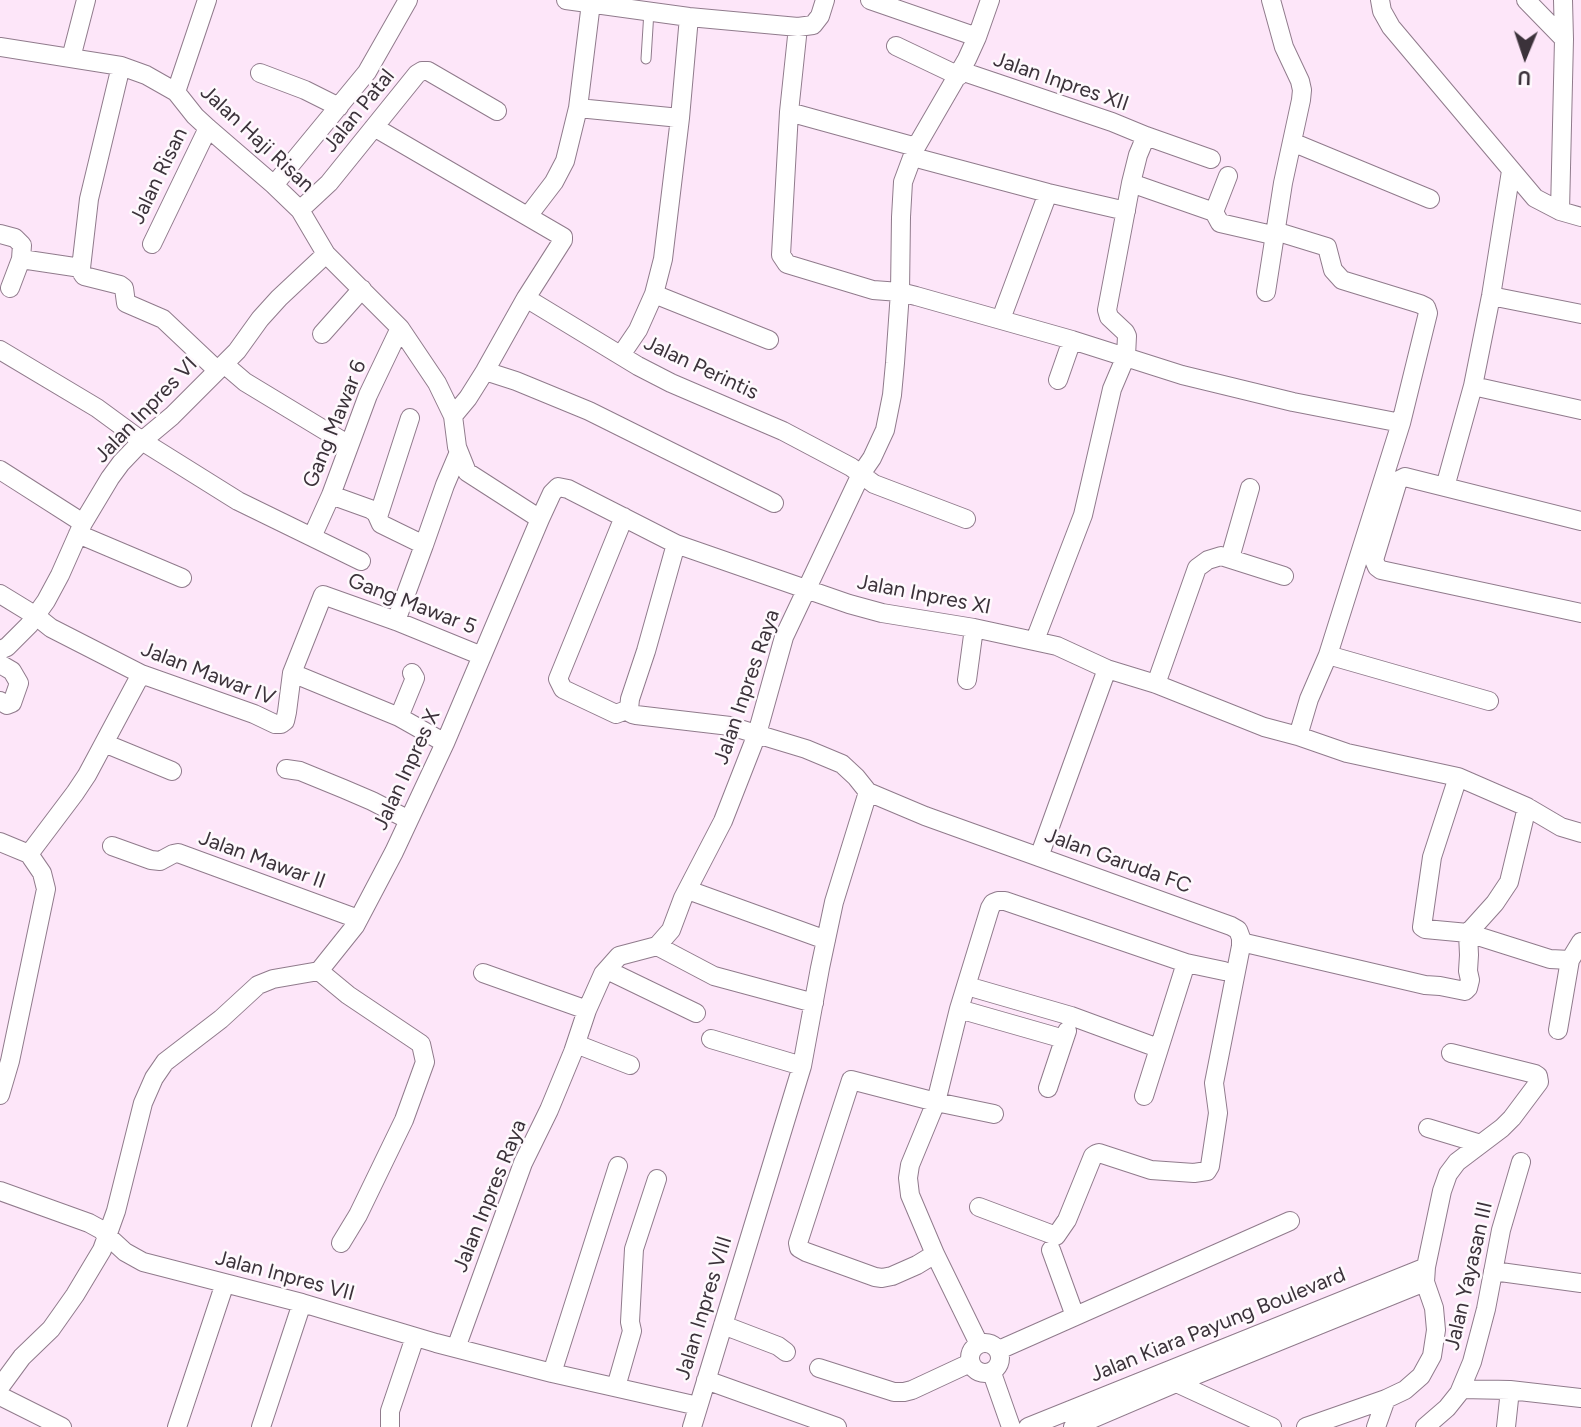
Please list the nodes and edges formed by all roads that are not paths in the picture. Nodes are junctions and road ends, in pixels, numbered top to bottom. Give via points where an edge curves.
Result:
1 (86, 0) edge
2 (207, 0) edge
3 (408, 0) edge
4 (566, 0) edge
5 (825, 0) edge
6 (870, 0) edge
7 (990, 0) edge
8 (1271, 0) edge
9 (1380, 0) edge
10 (1526, 0) edge
11 (1563, 0) edge
12 (591, 3) junction
13 (649, 6) edge
14 (689, 17) junction
15 (798, 27) junction
16 (977, 37) junction
17 (1564, 40) junction
18 (896, 46) dead end
19 (0, 47) edge
20 (71, 58) junction
21 (646, 59) dead end
22 (121, 66) junction
23 (260, 74) dead end
24 (960, 74) junction
25 (176, 92) junction
26 (340, 107) junction
27 (578, 108) junction
28 (497, 111) dead end
29 (789, 112) junction
30 (680, 118) junction
31 (374, 127) junction
32 (208, 128) junction
33 (1146, 136) junction
34 (1292, 142) junction
35 (914, 152) junction
36 (1211, 159) dead end
37 (1511, 172) junction
38 (1227, 176) dead end
39 (1131, 183) junction
40 (274, 185) junction
41 (1048, 193) junction
42 (1430, 199) dead end
43 (300, 210) junction
44 (1126, 211) junction
45 (1560, 211) junction
46 (1214, 212) junction
47 (528, 216) junction
48 (1581, 217) edge
49 (1275, 230) junction
50 (0, 233) edge
51 (152, 244) dead end
52 (326, 254) junction
53 (21, 259) junction
54 (81, 268) junction
55 (10, 288) dead end
56 (362, 289) junction
57 (900, 292) junction
58 (1266, 292) dead end
59 (654, 293) junction
60 (1491, 296) junction
61 (526, 298) junction
62 (1581, 314) edge
63 (1001, 319) junction
64 (400, 328) junction
65 (322, 334) dead end
66 (769, 340) dead end
67 (1072, 340) junction
68 (0, 351) edge
69 (621, 355) junction
70 (1126, 356) junction
71 (220, 367) junction
72 (485, 371) junction
73 (1058, 380) dead end
74 (1473, 387) junction
75 (1581, 410) edge
76 (453, 416) junction
77 (410, 418) dead end
78 (1401, 423) junction
79 (142, 441) junction
80 (349, 445) junction
81 (459, 452) junction
82 (0, 470) edge
83 (861, 474) junction
84 (1445, 487) junction
85 (1250, 488) dead end
86 (331, 495) junction
87 (774, 503) dead end
88 (378, 517) junction
89 (624, 517) junction
90 (540, 519) junction
91 (966, 519) dead end
92 (1581, 520) edge
93 (81, 528) junction
94 (312, 537) junction
95 (676, 544) junction
96 (424, 545) junction
97 (1230, 558) junction
98 (361, 561) dead end
99 (1284, 576) dead end
100 (1353, 576) junction
101 (182, 578) dead end
102 (807, 589) junction
103 (0, 594) edge
104 (1581, 613) edge
105 (36, 616) junction
106 (397, 621) junction
107 (1581, 625) edge
108 (974, 628) junction
109 (1035, 640) junction
110 (0, 650) edge
111 (1328, 654) junction
112 (482, 656) junction
113 (0, 664) edge
114 (1107, 669) junction
115 (292, 673) junction
116 (412, 673) dead end
117 (141, 674) junction
118 (967, 680) dead end
119 (1156, 684) junction
120 (0, 701) edge
121 (1489, 701) dead end
122 (629, 709) junction
123 (399, 717) junction
124 (757, 734) junction
125 (1298, 736) junction
126 (104, 743) junction
127 (445, 743) junction
128 (286, 769) dead end
129 (172, 771) dead end
130 (1458, 777) junction
131 (867, 792) junction
132 (1527, 807) junction
133 (408, 820) junction
134 (1581, 833) edge
135 (0, 842) edge
136 (112, 846) dead end
137 (29, 854) junction
138 (1039, 857) junction
139 (688, 890) junction
140 (358, 919) junction
141 (1468, 933) junction
142 (826, 940) junction
143 (1241, 942) junction
144 (1581, 942) edge
145 (657, 946) junction
146 (1570, 960) junction
147 (1186, 962) junction
148 (607, 970) junction
149 (319, 971) junction
150 (1224, 971) dead end
151 (483, 973) dead end
152 (967, 986) junction
153 (814, 1003) junction
154 (959, 1009) junction
155 (587, 1010) junction
156 (696, 1013) dead end
157 (1071, 1016) junction
158 (1558, 1030) dead end
159 (711, 1039) dead end
160 (1064, 1040) junction
161 (576, 1044) junction
162 (1158, 1048) junction
163 (1451, 1053) dead end
164 (5, 1057) edge
165 (630, 1065) dead end
166 (802, 1066) junction
167 (1048, 1087) dead end
168 (0, 1095) edge
169 (1144, 1096) dead end
170 (936, 1101) junction
171 (994, 1114) dead end
172 (1428, 1128) dead end
173 (1481, 1144) junction
174 (1521, 1162) dead end
175 (618, 1166) dead end
176 (657, 1180) dead end
177 (0, 1191) edge
178 (979, 1207) dead end
179 (1290, 1221) dead end
180 (108, 1237) junction
181 (341, 1242) dead end
182 (1051, 1250) dead end
183 (935, 1254) junction
184 (1493, 1271) junction
185 (1426, 1274) junction
186 (225, 1283) junction
187 (1581, 1283) edge
188 (302, 1303) junction
189 (1075, 1316) junction
190 (723, 1325) junction
191 (415, 1337) junction
192 (979, 1344) junction
193 (456, 1348) junction
194 (999, 1350) junction
195 (786, 1352) dead end
196 (970, 1363) junction
197 (820, 1368) dead end
198 (552, 1373) junction
199 (992, 1373) junction
200 (1158, 1373) junction
201 (706, 1380) junction
202 (1176, 1383) junction
203 (0, 1387) edge
204 (616, 1387) junction
205 (1461, 1389) junction
206 (1510, 1390) junction
207 (0, 1396) edge
208 (1581, 1398) edge
209 (1386, 1399) junction
210 (698, 1406) junction
211 (1056, 1422) edge
212 (62, 1427) edge
213 (177, 1427) edge
214 (261, 1427) edge
215 (390, 1427) edge
216 (692, 1427) edge
217 (837, 1427) edge
218 (1010, 1427) edge
219 (1028, 1427) edge
220 (1073, 1427) edge
221 (1272, 1427) edge
222 (1306, 1427) edge
223 (1376, 1427) edge
224 (1425, 1427) edge
225 (1506, 1427) edge

1 - 20 street
2 - 25 street
3 - 26 street via 367,72
4 - 12 street
5 - 15 street via 813,25
6 - 16 street
7 - 16 street, Jalan Inpres Raya
8 - 34 street via 1302,90
9 - 37 street via 1391,27
10 - 17 street
11 - 17 street
12 - 13 street
12 - 27 street
13 - 14 street
13 - 21 lane
14 - 15 street
14 - 30 street
15 - 29 street
16 - 24 street, Jalan Inpres Raya
17 - 45 street
18 - 24 street, Jalan Inpres XII
19 - 20 street, Jalan Haji Risan
20 - 22 street, Jalan Haji Risan
22 - 25 street, Jalan Haji Risan
22 - 54 street via 89,199
23 - 26 street
24 - 33 street, Jalan Inpres XII
24 - 35 street, Jalan Inpres Raya
25 - 32 street, Jalan Haji Risan
26 - 40 street
27 - 30 street
27 - 47 street via 565,161
28 - 31 street, Jalan Patal via 422,71
29 - 35 street
29 - 57 street via 781,255 787,264 873,290
30 - 59 street via 666,239
31 - 43 street, Jalan Patal via 329,183
31 - 47 street
32 - 40 street, Jalan Haji Risan
32 - 51 street, Jalan Risan
33 - 36 street, Jalan Inpres XII
33 - 39 street
34 - 42 street
34 - 49 street
35 - 41 street
35 - 57 street, Jalan Inpres Raya via 903,182
37 - 45 street via 1535,198
37 - 60 street
38 - 46 street
39 - 44 street
39 - 46 street
40 - 43 street, Jalan Haji Risan
41 - 44 street
41 - 63 street
43 - 52 street, Jalan Haji Risan
44 - 70 street via 1107,310 1127,336
45 - 48 street
46 - 49 street via 1220,223 1268,234
47 - 61 street via 563,240
49 - 58 street
49 - 78 street via 1327,247 1333,270 1342,279 1426,307 1427,321
50 - 53 street via 22,245
52 - 56 street, Jalan Haji Risan
52 - 71 street, Jalan Inpres VI via 279,298
53 - 54 street
53 - 55 street
54 - 71 street via 84,276 120,285 126,303 163,319
56 - 64 street, Jalan Haji Risan
56 - 65 street
57 - 63 street
57 - 83 street, Jalan Inpres Raya via 892,395 884,430
59 - 66 street
59 - 69 street
60 - 62 street
60 - 74 street
61 - 69 street, Jalan Perintis
61 - 72 street
63 - 67 street
64 - 76 street, Jalan Haji Risan
64 - 80 street, Gang Mawar 6
67 - 70 street
67 - 73 street
68 - 79 street via 97,408
69 - 83 street, Jalan Perintis via 671,383 783,431
70 - 78 street via 1182,375
70 - 109 street via 1112,389 1083,515
71 - 79 street, Jalan Inpres VI
71 - 80 street
72 - 76 street
72 - 87 street via 589,411
74 - 75 street
74 - 84 street
76 - 81 street, Jalan Haji Risan
77 - 88 street
78 - 100 street
79 - 93 street, Jalan Inpres VI via 110,478
79 - 94 street via 238,501
80 - 86 street, Gang Mawar 6
81 - 90 street, Jalan Haji Risan via 467,472
81 - 96 street
82 - 93 street
83 - 91 street, Jalan Perintis via 874,484
83 - 102 street, Jalan Inpres Raya
84 - 92 street
84 - 104 street via 1405,477 1399,480 1374,560 1377,568
85 - 97 street
86 - 88 street via 370,509
86 - 94 street, Gang Mawar 6
88 - 96 street via 381,524
89 - 90 street, Jalan Inpres X via 558,487
89 - 95 street, Jalan Inpres X
89 - 122 street, Jalan Garuda FC via 558,679 563,689 616,714
90 - 112 street, Jalan Inpres X
93 - 101 street
93 - 105 street, Jalan Inpres VI
94 - 98 street
95 - 102 street, Jalan Inpres X
95 - 122 street
96 - 106 street
97 - 99 street
97 - 119 street via 1220,556 1197,568
100 - 107 street
100 - 111 street
102 - 108 street, Jalan Inpres XI via 882,613
102 - 124 street, Jalan Inpres Raya via 784,638
103 - 105 street, Jalan Mawar IV
105 - 110 street, Jalan Inpres VI
105 - 117 street, Jalan Mawar IV
106 - 112 street, Gang Mawar 5
106 - 115 street, Gang Mawar 5 via 323,595
108 - 109 street, Jalan Inpres XI
108 - 118 street
109 - 114 street, Jalan Inpres XI
111 - 121 street
111 - 125 street
112 - 127 street, Jalan Inpres X
113 - 120 street via 12,671 19,683 12,703
114 - 119 street, Jalan Inpres XI
114 - 138 street
115 - 117 street, Jalan Mawar IV via 281,724
115 - 123 street, Jalan Mawar IV
116 - 123 street via 415,678
117 - 126 street
119 - 125 street, Jalan Inpres XI
122 - 124 street, Jalan Garuda FC via 636,715 730,726
123 - 127 street, Jalan Mawar IV
124 - 131 street, Jalan Garuda FC via 842,764
124 - 139 street, Jalan Inpres Raya via 723,821
125 - 130 street, Jalan Inpres XI via 1347,753
126 - 129 street
126 - 137 street via 75,793
127 - 133 street, Jalan Inpres X
128 - 133 street via 300,771
130 - 132 street, Jalan Inpres XI
130 - 141 street via 1432,858 1422,925 1424,929
131 - 138 street, Jalan Garuda FC
131 - 142 street, Jalan Inpres VIII
132 - 134 street, Jalan Inpres XI
132 - 141 street via 1508,882
133 - 140 street, Jalan Inpres X
135 - 137 street
136 - 140 street, Jalan Mawar II via 160,861 178,853
137 - 164 street via 46,889
138 - 143 street, Jalan Garuda FC via 1231,926 1238,930
139 - 142 street
139 - 145 street, Jalan Inpres Raya via 671,930
140 - 149 street, Jalan Inpres X
141 - 143 street via 1465,990
141 - 146 street via 1550,959
142 - 153 street, Jalan Inpres VIII
143 - 178 street via 1214,1083 1218,1113 1207,1171 1151,1170 1096,1154 1068,1220 1056,1236
144 - 146 street
145 - 148 street, Jalan Inpres Raya via 619,956
145 - 153 street via 714,976
146 - 158 street
147 - 150 street
147 - 152 street via 998,901 989,908
147 - 162 street
148 - 155 street, Jalan Inpres Raya
148 - 156 street
149 - 180 street via 258,985 165,1062 143,1103
149 - 181 street via 421,1044 425,1062 404,1120
151 - 155 street
152 - 154 street
152 - 157 street
153 - 166 street, Jalan Inpres VIII
154 - 160 street
154 - 170 street
155 - 161 street, Jalan Inpres Raya
157 - 160 street
157 - 162 street
159 - 166 street
160 - 167 street
161 - 165 street
161 - 193 street, Jalan Inpres Raya via 523,1163
162 - 169 street
163 - 173 street via 1538,1076 1537,1086 1512,1118
164 - 168 street
166 - 190 street, Jalan Inpres VIII
170 - 171 street
170 - 183 street via 908,1178 910,1195
170 - 183 street via 851,1080 798,1243 806,1252 882,1278
172 - 173 street
173 - 185 street via 1448,1174
174 - 184 street, Jalan Yayasan III
175 - 198 street
176 - 204 street via 634,1249 632,1331
177 - 180 street via 89,1223
179 - 189 street
180 - 186 street, Jalan Inpres VII via 143,1262
180 - 203 street via 51,1329
182 - 189 street
183 - 192 street
184 - 187 street
184 - 205 street, Jalan Yayasan III via 1479,1339
185 - 200 street, Jalan Kiara Payung Boulevard
185 - 202 street, Jalan Kiara Payung Boulevard
185 - 209 street via 1436,1330 1432,1356 1421,1376
186 - 188 street, Jalan Inpres VII
186 - 213 street
188 - 191 street, Jalan Inpres VII
188 - 214 street
189 - 194 street
190 - 195 street
190 - 201 street, Jalan Inpres VIII
191 - 193 street, Jalan Inpres VII
191 - 215 street via 390,1411
192 - 194 street
192 - 196 street
193 - 198 street, Jalan Inpres VIII
194 - 199 street via 999,1367
196 - 197 street via 904,1392
196 - 199 street via 975,1371
198 - 204 street, Jalan Inpres VIII
199 - 218 street
200 - 202 street
200 - 211 street, Jalan Kiara Payung Boulevard
201 - 210 street, Jalan Inpres VIII
201 - 217 street
202 - 220 street, Jalan Kiara Payung Boulevard
202 - 221 street
204 - 210 street, Jalan Inpres VIII
205 - 206 street
205 - 224 street, Jalan Yayasan III
206 - 208 street
206 - 225 street
207 - 212 street
209 - 222 street
209 - 223 street
210 - 216 street
211 - 219 street, Jalan Kiara Payung Boulevard

